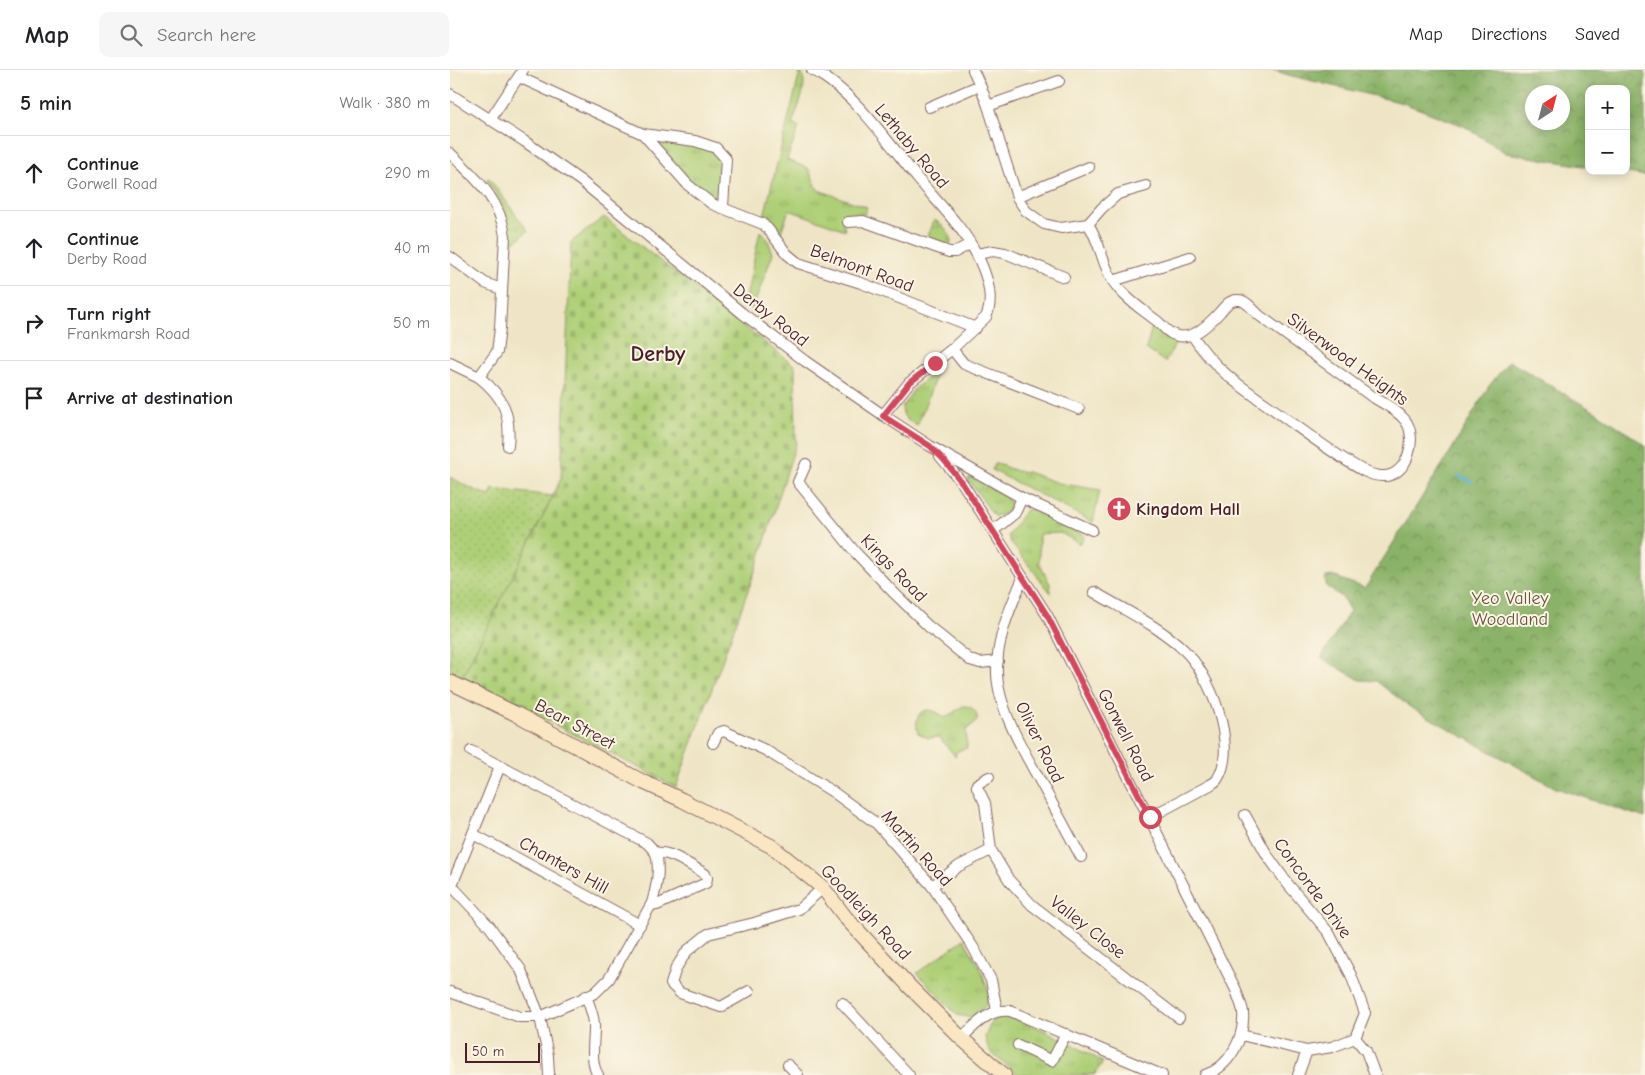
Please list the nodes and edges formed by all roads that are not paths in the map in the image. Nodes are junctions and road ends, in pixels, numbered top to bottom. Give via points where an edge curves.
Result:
1 (812, 70) edge
2 (972, 70) edge
3 (521, 73) edge
4 (1059, 81) dead end
5 (980, 85) junction
6 (450, 94) edge
7 (928, 106) dead end
8 (988, 106) junction
9 (490, 120) junction
10 (643, 134) junction
11 (450, 153) edge
12 (1089, 167) dead end
13 (1146, 186) dead end
14 (1017, 197) junction
15 (723, 207) junction
16 (848, 222) dead end
17 (1088, 224) junction
18 (970, 244) junction
19 (977, 254) junction
20 (450, 257) edge
21 (1190, 257) dead end
22 (1064, 277) dead end
23 (1113, 281) junction
24 (501, 289) junction
25 (976, 328) junction
26 (1192, 335) junction
27 (952, 349) junction
28 (450, 363) edge
29 (479, 377) junction
30 (1080, 409) dead end
31 (883, 416) junction
32 (508, 446) dead end
33 (930, 446) junction
34 (806, 464) dead end
35 (1022, 498) junction
36 (994, 530) junction
37 (1092, 530) dead end
38 (1023, 578) junction
39 (1094, 592) dead end
40 (998, 662) junction
41 (450, 682) edge
42 (713, 743) dead end
43 (471, 751) dead end
44 (500, 766) junction
45 (989, 777) dead end
46 (682, 800) joint
47 (1245, 816) dead end
48 (1150, 817) junction
49 (472, 834) junction
50 (991, 850) junction
51 (656, 853) junction
52 (1081, 857) dead end
53 (451, 884) edge
54 (932, 886) junction
55 (823, 888) junction
56 (652, 903) junction
57 (640, 925) junction
58 (749, 991) dead end
59 (451, 994) edge
60 (586, 996) junction
61 (842, 1003) dead end
62 (996, 1011) junction
63 (540, 1017) junction
64 (1179, 1018) dead end
65 (1066, 1034) junction
66 (1241, 1035) junction
67 (961, 1038) junction
68 (1355, 1038) junction
69 (1018, 1045) dead end
70 (1307, 1051) junction
71 (788, 1065) dead end
72 (549, 1075) edge
73 (598, 1075) edge
74 (798, 1075) edge
75 (908, 1075) edge
76 (1004, 1075) edge
77 (1162, 1075) edge
78 (1205, 1075) edge
79 (1298, 1075) edge
80 (1375, 1075) edge

1 - 18 street, Lethaby Road via 861,110
2 - 5 street
3 - 9 street
3 - 10 street, Belmont Road
4 - 8 street
5 - 7 street
5 - 8 street
6 - 9 street, Derby Road
8 - 14 street
9 - 31 street, Derby Road via 581,181 742,313
10 - 15 street, Belmont Road via 688,185 712,204
10 - 15 street, Belmont Road via 695,141 716,148 726,159
11 - 24 street via 491,196 499,212 505,236
12 - 14 street
13 - 17 street via 1118,194
14 - 17 street via 1026,211 1044,224 1061,228
15 - 25 street, Belmont Road via 763,224 786,254 798,263 861,283
16 - 18 street via 863,221 949,252
17 - 23 street
18 - 19 street, Lethaby Road
19 - 22 street via 993,251 1006,254
19 - 25 street, Lethaby Road via 986,276 990,304 986,317
20 - 24 street via 485,283
21 - 23 street
23 - 26 street via 1142,311 1168,331 1178,336
24 - 29 street via 497,352
25 - 27 street, Lethaby Road
26 - 26 street, Silverwood Heights via 1228,303 1243,301 1405,420 1410,436 1407,460 1400,470 1388,476 1373,476 1364,471 1228,376 1203,352
27 - 30 street via 964,364
27 - 31 street, Lethaby Road via 909,383
28 - 29 street
29 - 32 street via 492,387 506,409
31 - 33 street, Derby Road
33 - 35 street, Derby Road
33 - 36 street, Gorwell Road via 956,474
34 - 40 street, Kings Road via 798,482 854,552 945,641 980,663
35 - 36 street via 1015,513
35 - 37 street, Derby Road
36 - 38 street, Gorwell Road
38 - 40 street, Oliver Road via 1008,614
38 - 48 street, Gorwell Road via 1047,615
39 - 48 street via 1186,652 1208,686 1222,722 1225,752 1218,779
40 - 52 street, Oliver Road via 1002,699 1018,740
41 - 46 street, Bear Street
42 - 54 street, Martin Road via 718,733 724,731 765,750 833,792 877,824
43 - 44 street
44 - 49 street
44 - 51 street via 647,843
45 - 50 street, Valley Close via 977,784 977,788 984,803
46 - 55 street, Goodleigh Road via 771,846
47 - 68 street, Concorde Drive via 1287,883 1330,933 1351,975 1365,1013
48 - 66 street, Gorwell Road via 1236,990 1243,1011
49 - 53 street
49 - 57 street, Chanters Hill
50 - 54 street via 959,866
50 - 64 street, Valley Close via 1009,880 1032,905
51 - 56 street via 659,873
51 - 56 street via 663,852 678,859 707,878 706,883 658,905
53 - 63 street via 490,927 521,970
54 - 62 street, Martin Road via 991,980
55 - 58 street via 799,909 708,934 687,951 671,984 680,993 721,1007
55 - 67 street, Goodleigh Road via 878,953
56 - 57 street
57 - 60 street via 609,979 595,993
59 - 63 street via 520,1017
60 - 63 street
60 - 73 street via 594,1021 593,1053
61 - 75 street
62 - 65 street via 1010,1011
62 - 67 street
63 - 72 street
65 - 69 street via 1052,1060
65 - 77 street
66 - 70 street
66 - 78 street, Gorwell Road via 1234,1051 1221,1066
67 - 76 street, Goodleigh Road
68 - 70 street via 1332,1047
68 - 80 street via 1366,1051
70 - 79 street
71 - 74 street

